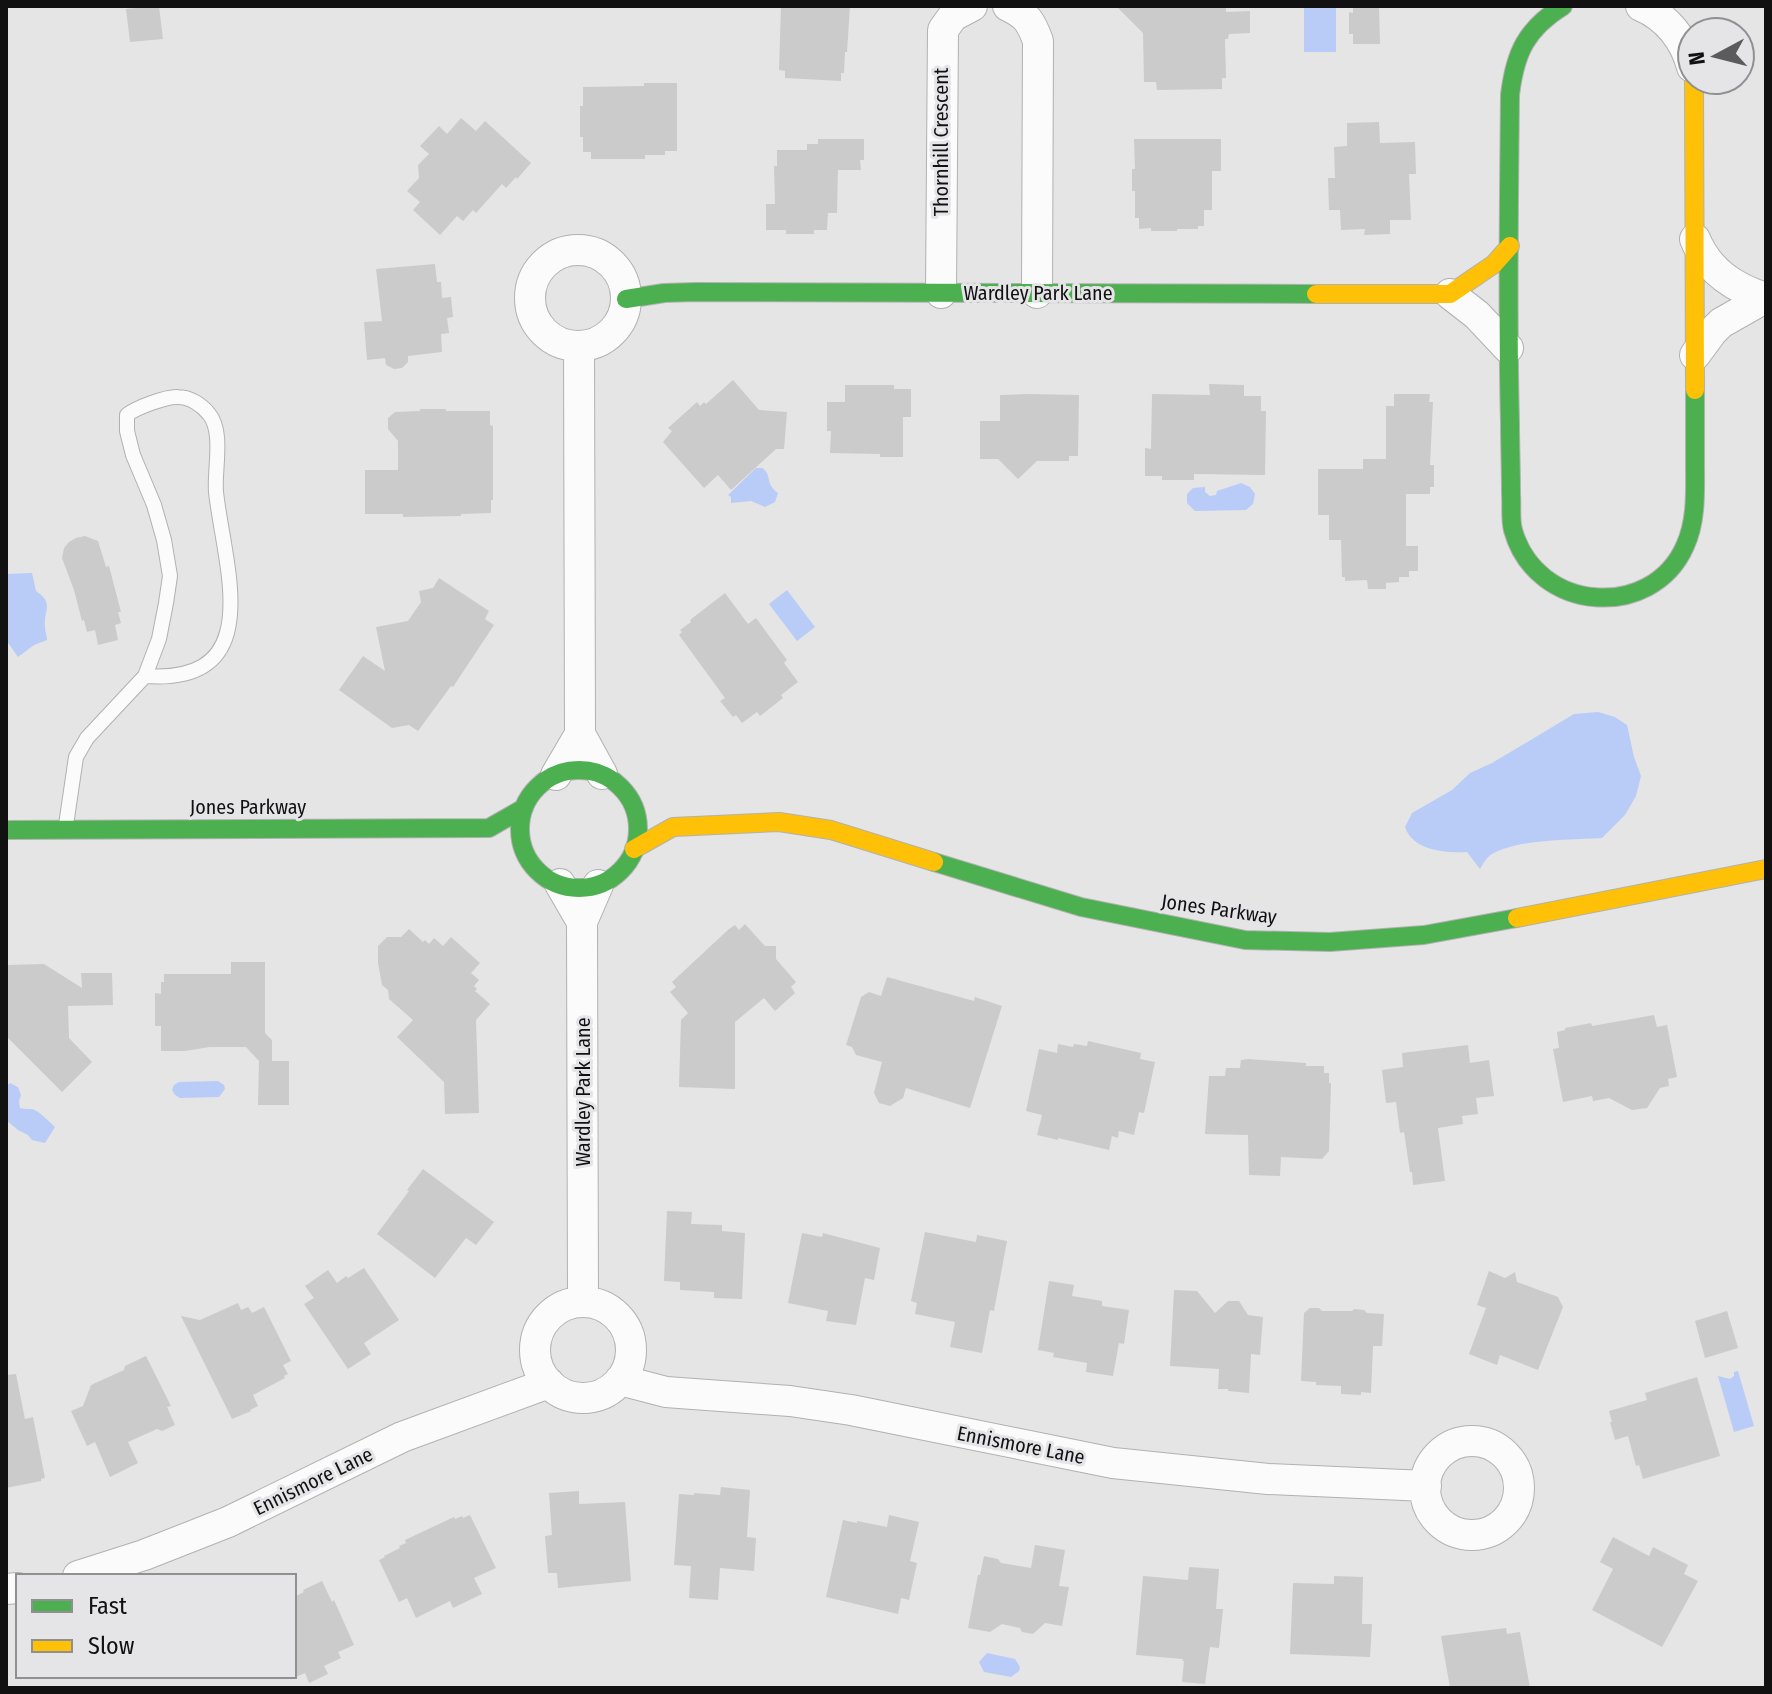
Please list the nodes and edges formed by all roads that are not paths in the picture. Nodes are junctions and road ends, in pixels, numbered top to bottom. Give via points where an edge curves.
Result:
1 (972, 6) edge
2 (1008, 6) edge
3 (1563, 6) edge
4 (1641, 6) edge
5 (1676, 34) edge
6 (1694, 96) edge
7 (1695, 239) junction
8 (1510, 246) junction
9 (941, 293) junction
10 (1037, 293) junction
11 (1450, 294) junction
12 (1765, 298) edge
13 (626, 299) junction
14 (579, 346) junction
15 (1508, 348) junction
16 (1695, 355) junction
17 (145, 676) junction
18 (580, 734) junction
19 (602, 774) junction
20 (556, 775) junction
21 (524, 808) junction
22 (635, 809) junction
23 (673, 827) junction
24 (489, 828) junction
25 (66, 829) junction
26 (6, 830) edge
27 (634, 849) junction
28 (527, 854) junction
29 (1766, 869) edge
30 (560, 884) junction
31 (598, 885) junction
32 (582, 922) junction
33 (583, 1302) junction
34 (620, 1380) junction
35 (549, 1383) junction
36 (1426, 1486) dead end
37 (84, 1574) edge

1 - 9 street, Thornhill Crescent via 953,16 943,30
2 - 10 street via 1032,22 1038,41
3 - 8 street via 1527,36 1512,74
4 - 5 street
6 - 7 street
7 - 12 street via 1716,271
7 - 16 street
8 - 11 street via 1494,264
8 - 15 street
9 - 10 street, Wardley Park Lane
9 - 13 street, Wardley Park Lane via 696,292
10 - 11 street, Wardley Park Lane
11 - 15 street
12 - 16 street via 1721,323
13 - 14 street via 617,327 606,338
13 - 14 street via 616,267 589,250 557,253 544,262 529,291 535,322 560,343
14 - 18 street
15 - 16 street via 1514,535 1544,579 1569,593 1598,598 1637,592 1662,578 1690,534
17 - 17 lane via 165,678 201,668 221,650 231,619 216,487 217,434 212,416 197,402 177,397 130,411 126,420 170,576 159,639
17 - 25 lane via 80,748
18 - 19 street
18 - 20 street
19 - 20 street via 583,770
19 - 22 street via 619,785
20 - 21 street
21 - 24 street, Jones Parkway
21 - 28 street via 521,834
22 - 23 street, Jones Parkway
22 - 27 street
23 - 27 street, Jones Parkway
23 - 29 street, Jones Parkway via 779,822 831,830 1081,907 1245,940 1330,942 1424,935
24 - 25 street, Jones Parkway
24 - 28 street
25 - 26 street, Jones Parkway
27 - 31 street via 616,875
28 - 30 street via 536,868
30 - 31 street
30 - 32 street
31 - 32 street, Wardley Park Lane
32 - 33 street, Wardley Park Lane
33 - 34 street via 603,1306 626,1328 630,1360
33 - 35 street via 557,1309 538,1333 536,1363
34 - 35 street via 599,1395 583,1398 567,1396
34 - 36 street, Ennismore Lane via 666,1392 851,1410 1113,1463 1268,1479
35 - 37 street, Ennismore Lane via 402,1437 228,1522

